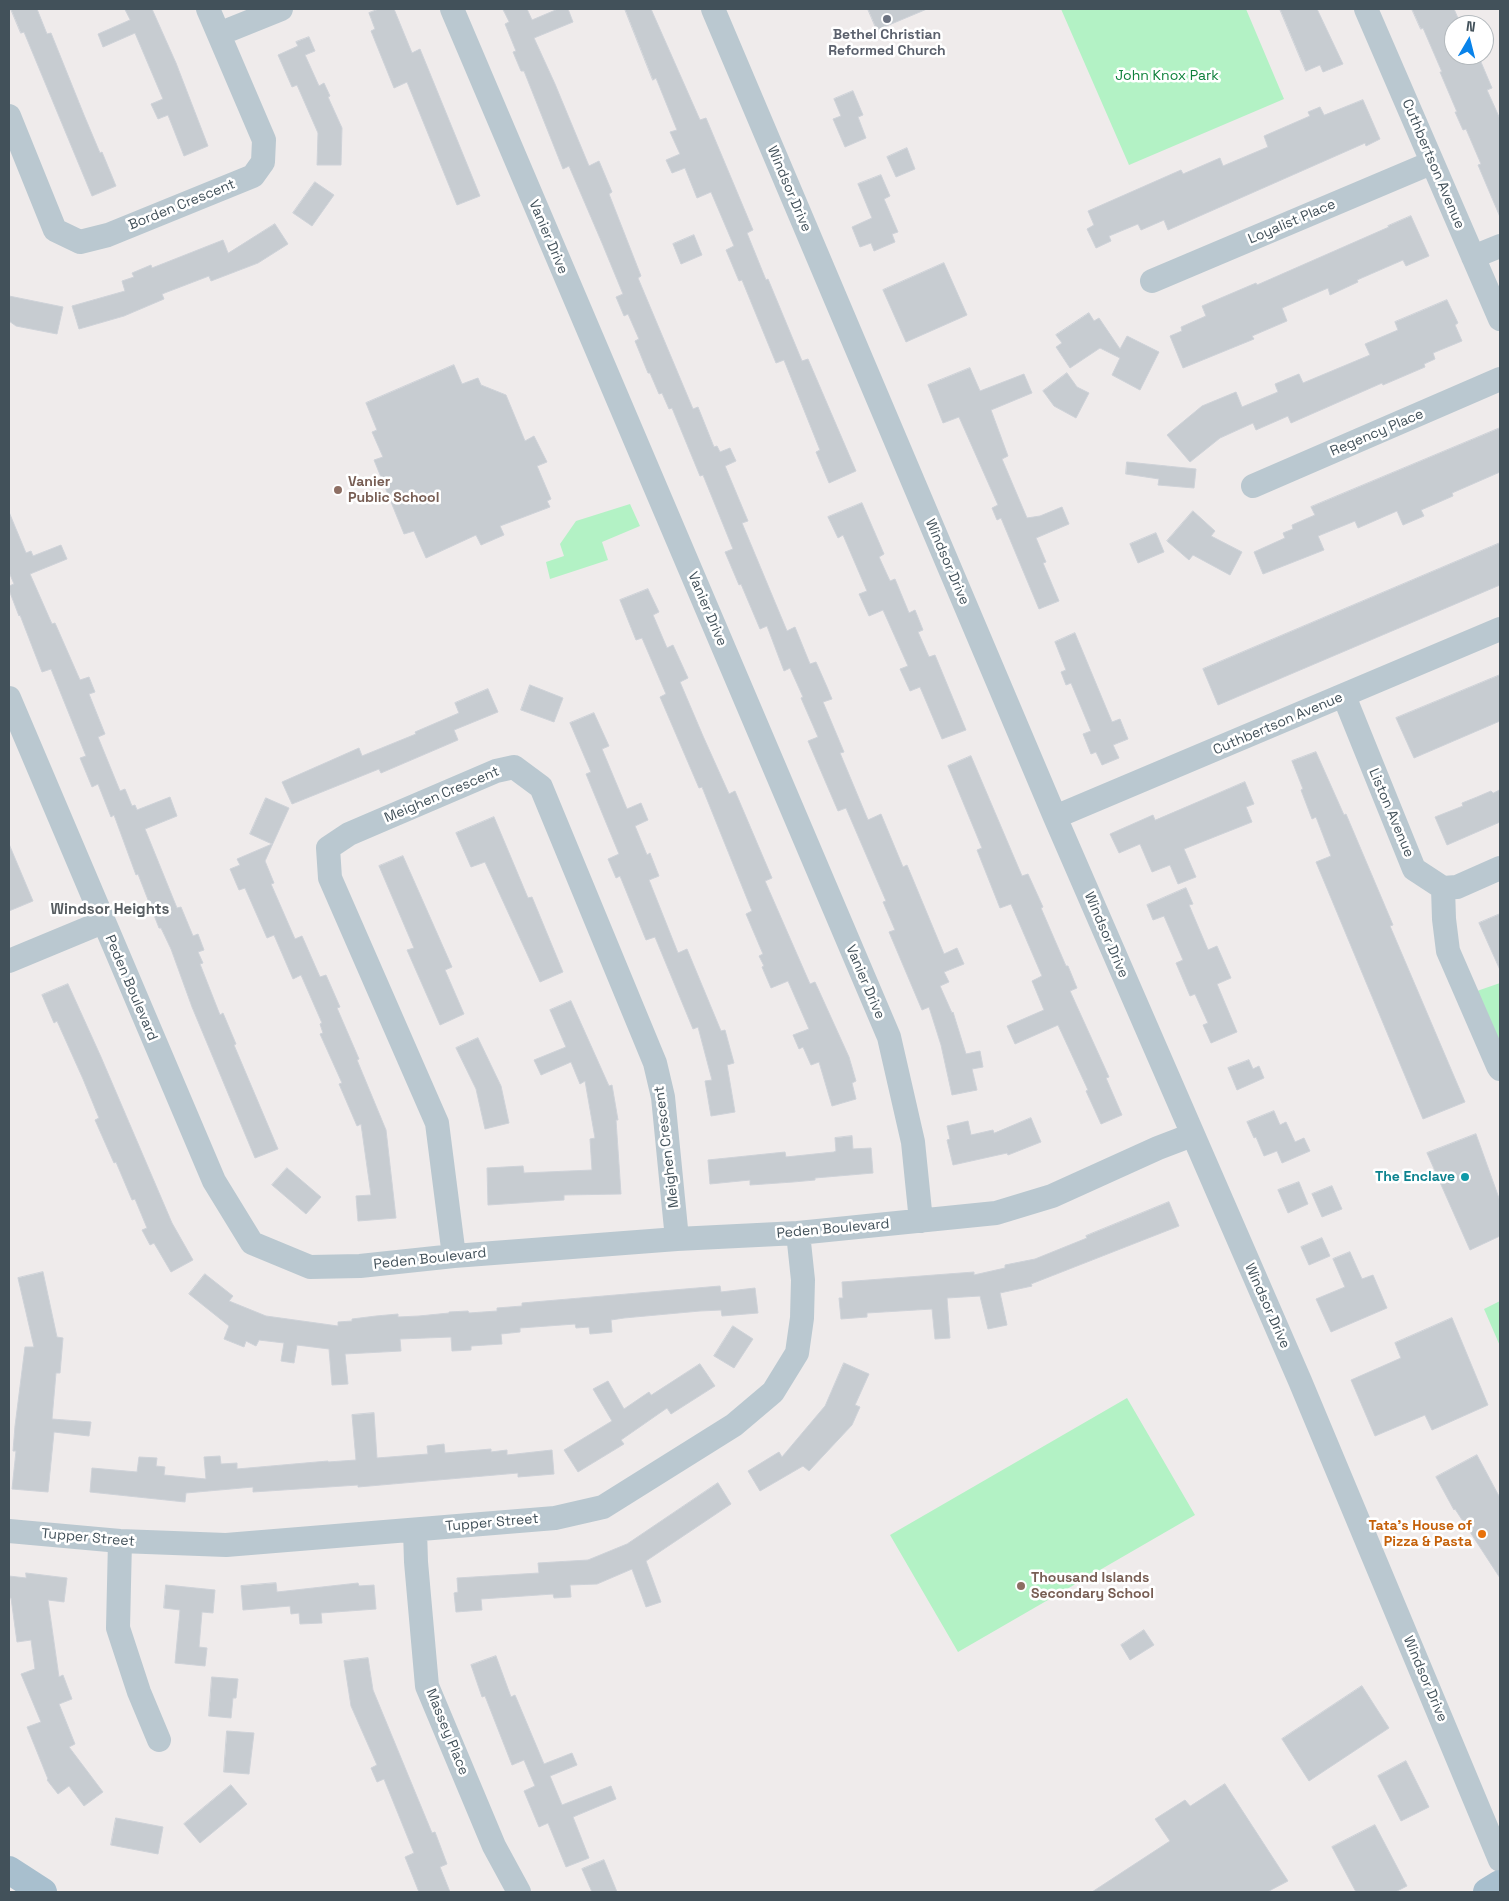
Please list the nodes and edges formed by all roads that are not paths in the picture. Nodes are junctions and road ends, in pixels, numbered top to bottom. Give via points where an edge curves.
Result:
1 (208, 9) edge
2 (281, 9) edge
3 (452, 9) edge
4 (713, 9) edge
5 (1366, 9) edge
6 (219, 34) junction
7 (9, 116) edge
8 (1431, 163) junction
9 (1500, 246) edge
10 (1473, 257) junction
11 (1152, 281) dead end
12 (1500, 319) edge
13 (1500, 379) edge
14 (1253, 486) dead end
15 (1500, 629) edge
16 (1344, 696) junction
17 (9, 698) edge
18 (1055, 817) junction
19 (1500, 868) edge
20 (1443, 888) junction
21 (103, 922) junction
22 (9, 961) edge
23 (1500, 1069) edge
24 (1192, 1135) junction
25 (921, 1221) junction
26 (798, 1233) junction
27 (677, 1239) junction
28 (454, 1256) junction
29 (415, 1530) junction
30 (9, 1531) edge
31 (120, 1541) junction
32 (159, 1740) dead end
33 (1500, 1860) edge
34 (9, 1870) edge
35 (1500, 1884) edge
36 (43, 1892) edge
37 (519, 1892) edge
38 (1487, 1892) edge

1 - 6 street, Borden Crescent
2 - 6 street
3 - 25 street, Vanier Drive via 889,1037 913,1142
4 - 18 street, Windsor Drive
5 - 8 street, Cuthbertson Avenue
6 - 7 street, Borden Crescent via 264,140 263,162 253,176 116,232 80,242 55,230
8 - 10 street, Cuthbertson Avenue
8 - 11 street, Loyalist Place
9 - 10 street
10 - 12 street, Cuthbertson Avenue
13 - 14 street, Regency Place
15 - 16 street, Cuthbertson Avenue
16 - 18 street, Cuthbertson Avenue
16 - 20 street, Liston Avenue via 1414,869
17 - 21 street, Peden Boulevard
18 - 24 street, Windsor Drive
19 - 20 street via 1457,887
20 - 23 street via 1448,951
21 - 22 street
21 - 28 street, Peden Boulevard via 214,1181 252,1243 310,1267 360,1266
24 - 25 street, Peden Boulevard via 1052,1196 996,1213
24 - 33 street, Windsor Drive via 1300,1382
25 - 26 street, Peden Boulevard
26 - 27 street, Peden Boulevard
26 - 29 street, Tupper Street via 803,1280 797,1353 773,1392 734,1425 602,1507 555,1518
27 - 28 street, Peden Boulevard
27 - 28 street, Meighen Crescent via 663,1097 655,1063 541,787 514,767 496,771 350,834 328,848 330,878 437,1123
29 - 31 street, Tupper Street via 226,1545
29 - 37 street, Massey Place via 427,1686 494,1846
30 - 31 street, Tupper Street
31 - 32 street via 118,1628
34 - 36 main road
35 - 38 main road

